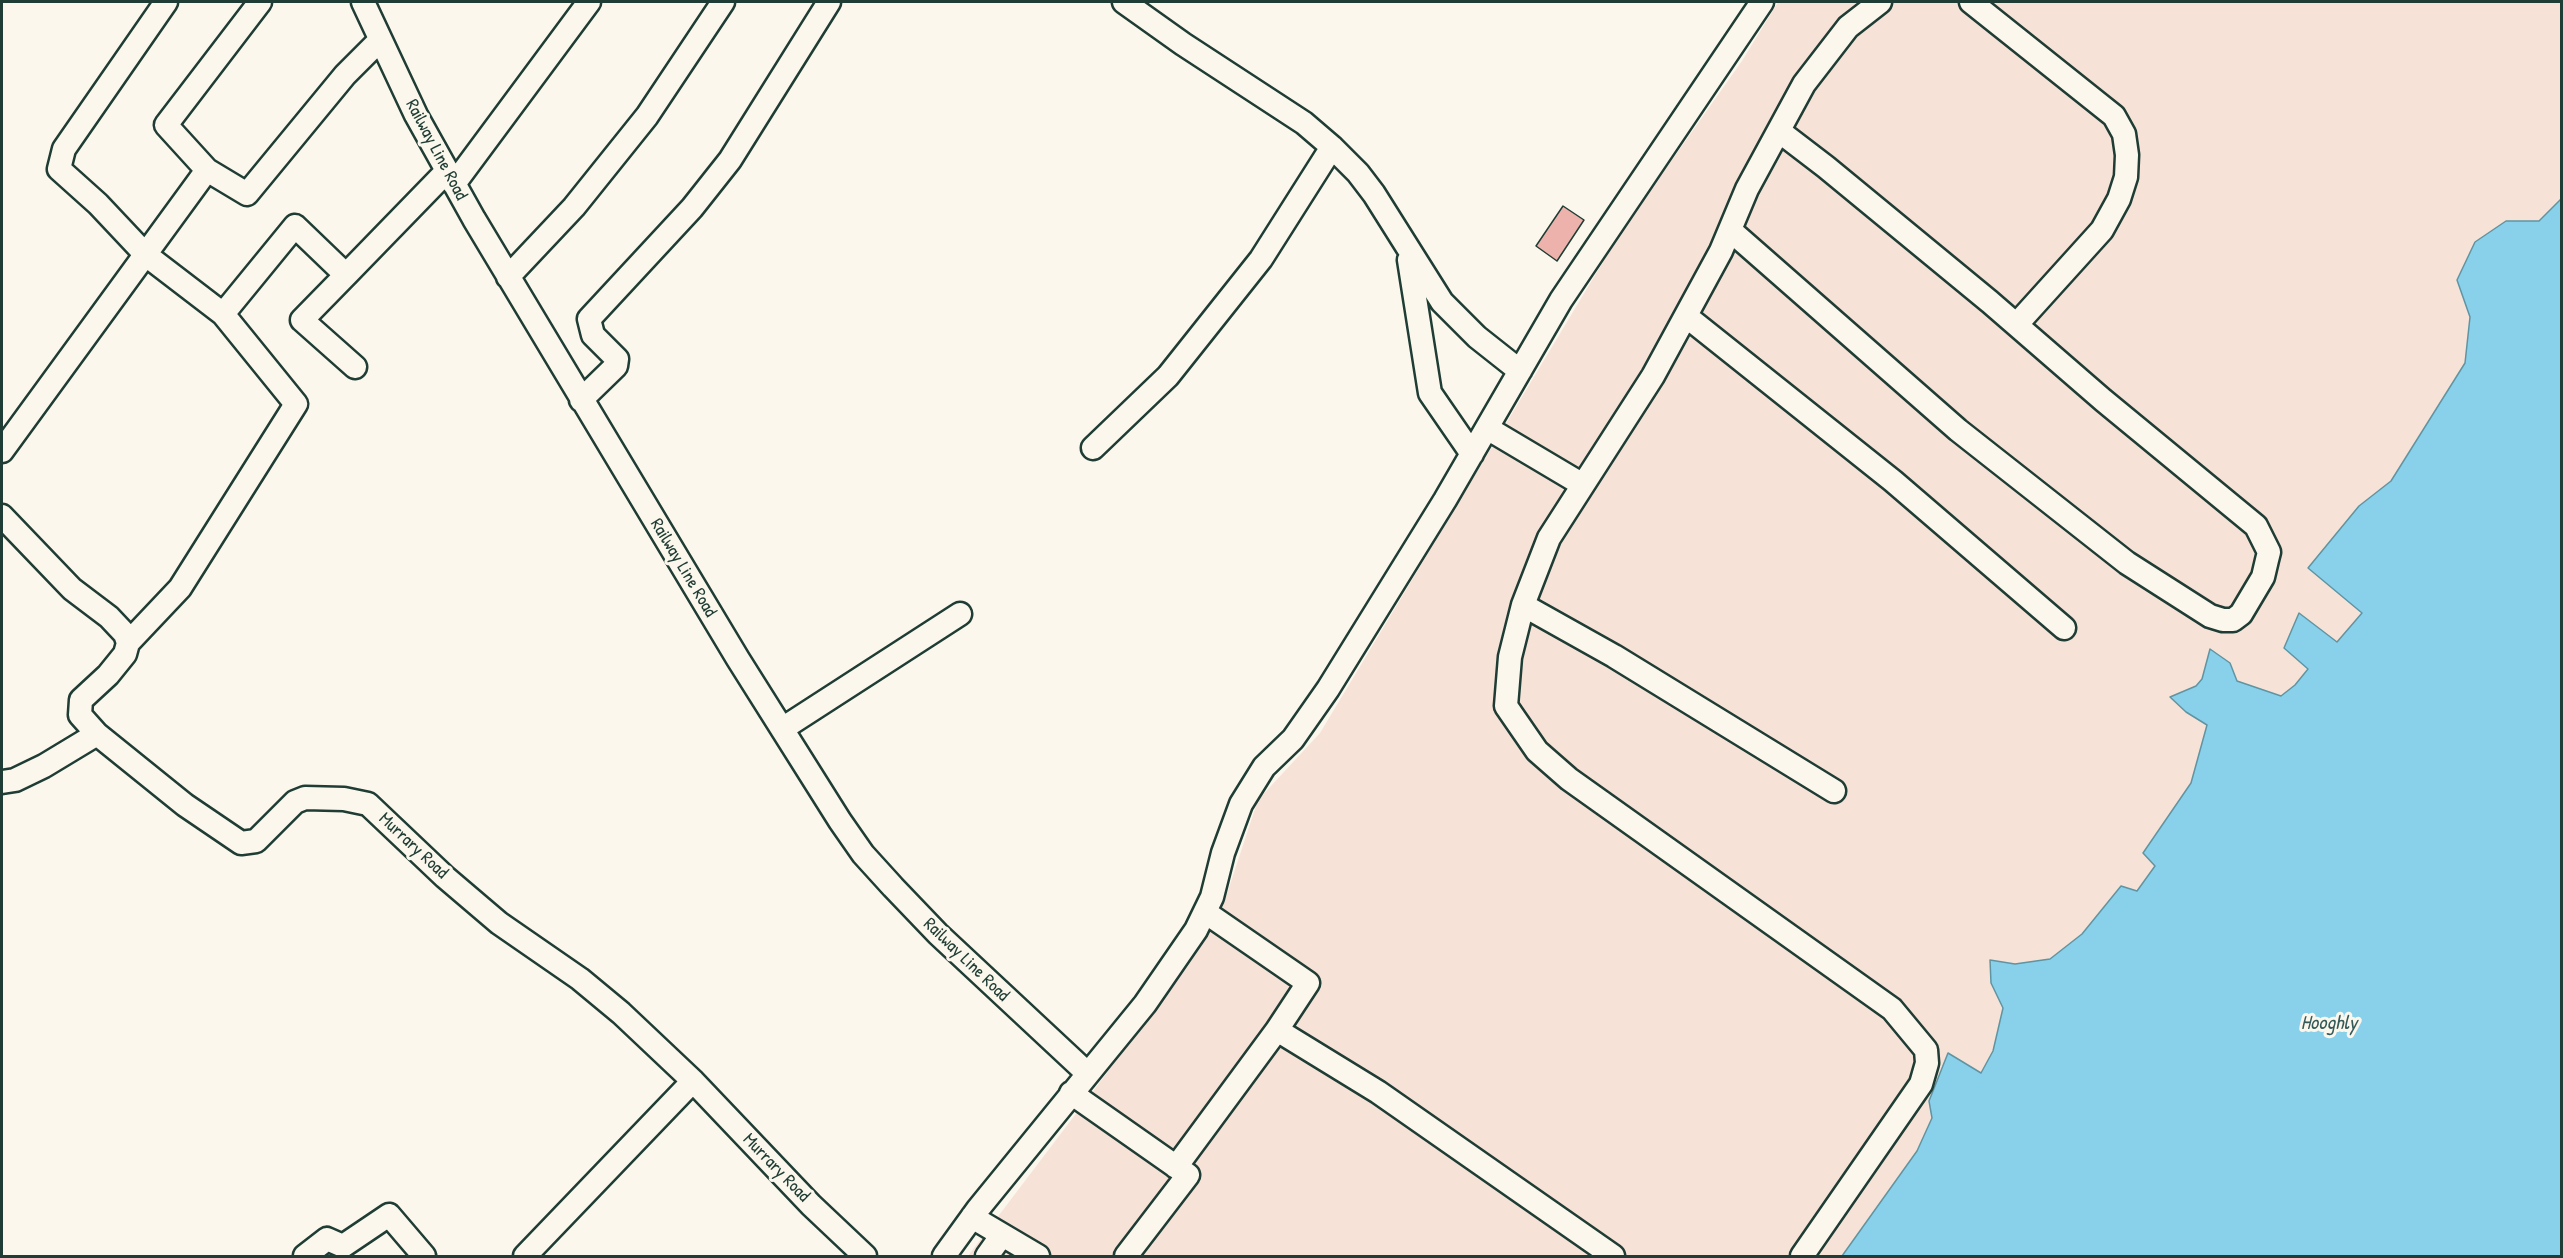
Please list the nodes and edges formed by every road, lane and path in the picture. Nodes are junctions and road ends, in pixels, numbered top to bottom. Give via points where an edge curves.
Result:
1 (166, 2) edge
2 (260, 2) edge
3 (363, 2) edge
4 (590, 2) edge
5 (723, 2) edge
6 (829, 2) edge
7 (1124, 2) edge
8 (1762, 2) edge
9 (1880, 2) edge
10 (1971, 2) edge
11 (381, 40) junction
12 (1779, 131) junction
13 (1332, 147) junction
14 (207, 170) junction
15 (451, 177) junction
16 (1730, 230) junction
17 (1407, 246) junction
18 (146, 255) junction
19 (346, 275) junction
20 (508, 277) junction
21 (223, 314) junction
22 (1686, 316) junction
23 (2017, 324) junction
24 (355, 367) dead end
25 (1520, 371) junction
26 (581, 400) junction
27 (1487, 428) junction
28 (1093, 448) dead end
29 (2, 451) edge
30 (1472, 454) junction
31 (1583, 484) junction
32 (2, 516) edge
33 (1522, 605) junction
34 (960, 614) dead end
35 (2064, 628) dead end
36 (128, 643) junction
37 (782, 729) junction
38 (97, 734) junction
39 (2, 782) edge
40 (1834, 790) dead end
41 (1204, 912) junction
42 (1276, 1030) junction
43 (1087, 1073) junction
44 (693, 1081) junction
45 (1071, 1093) junction
46 (1176, 1167) junction
47 (972, 1217) junction
48 (1002, 1236) junction
49 (305, 1257) edge
50 (424, 1257) edge
51 (525, 1257) edge
52 (865, 1257) edge
53 (944, 1257) edge
54 (987, 1257) edge
55 (1038, 1257) edge
56 (1126, 1257) edge
57 (1613, 1257) edge
58 (1802, 1257) edge

1 - 18 street via 64,149 59,169
2 - 14 street via 166,125
3 - 11 street, Railway Line Road
4 - 15 street
5 - 20 street via 648,116 574,207
6 - 26 street via 730,160 692,208 589,319 593,335 617,359 616,366
7 - 13 street via 1304,123
8 - 25 street via 1561,300
9 - 12 street via 1840,37 1804,84
10 - 23 street via 2114,116 2124,134 2126,177 2102,230
11 - 14 street via 345,75 247,194
11 - 15 street, Railway Line Road via 416,116
12 - 16 street
12 - 23 street
13 - 17 street via 1369,187
13 - 28 street via 1261,259 1211,322 1168,376
14 - 18 street
15 - 19 street
15 - 20 street, Railway Line Road
16 - 22 street
16 - 23 street via 1958,430 2127,563 2210,616 2233,620 2241,614 2263,577 2269,552 2256,526
17 - 25 street via 1453,315
17 - 30 street via 1430,393
18 - 21 street
18 - 29 street
19 - 21 street via 295,226
19 - 24 street via 302,320
20 - 26 street, Railway Line Road
21 - 36 street, Murrary Road via 296,404 180,588
22 - 31 street via 1653,376
22 - 35 street via 1893,481
25 - 27 street
26 - 37 street, Railway Line Road
27 - 30 street
27 - 31 street
30 - 41 street via 1328,689 1293,739 1264,767 1241,804
31 - 33 street via 1549,538
32 - 36 street via 72,589 109,617
33 - 40 street via 1614,656
33 - 58 street via 1510,657 1506,706 1537,751 1569,779 1893,1009 1926,1050 1921,1084
34 - 37 street
36 - 38 street, Murrary Road via 125,654 108,675 81,700 80,715
37 - 43 street, Railway Line Road via 863,854 938,934
38 - 39 street via 44,766
38 - 44 street, Murrary Road via 185,805 241,843 256,841 295,802 305,798 368,804 499,923 580,979
41 - 42 street via 1308,983
41 - 43 street via 1145,1004
42 - 46 street
42 - 57 street via 1378,1092
43 - 45 street
44 - 51 street
44 - 52 street, Murrary Road
45 - 46 street
45 - 47 street
46 - 56 street via 1188,1175
47 - 48 street
47 - 53 street
48 - 54 street
48 - 55 street
49 - 50 street via 327,1239 343,1246 389,1215

